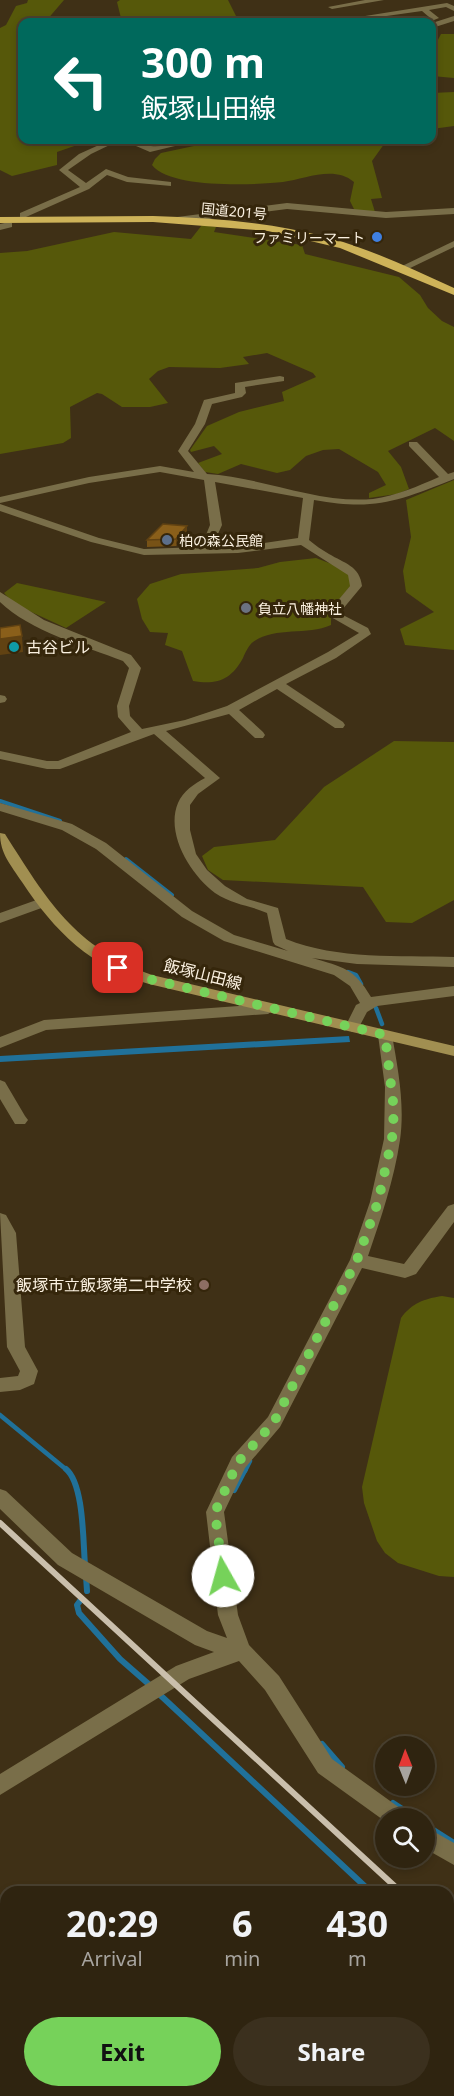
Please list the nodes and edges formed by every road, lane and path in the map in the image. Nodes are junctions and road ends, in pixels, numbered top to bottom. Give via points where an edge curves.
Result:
1 (326, 0) edge
2 (380, 0) edge
3 (447, 4) edge
4 (332, 7) junction
5 (423, 9) junction
6 (342, 18) edge
7 (364, 18) edge
8 (435, 18) edge
9 (453, 20) edge
10 (436, 25) edge
11 (436, 32) edge
12 (442, 32) dead end
13 (107, 144) edge
14 (137, 144) edge
15 (176, 144) edge
16 (168, 184) dead end
17 (86, 187) junction
18 (454, 211) edge
19 (23, 215) dead end
20 (177, 220) junction
21 (3, 224) edge
22 (454, 244) edge
23 (402, 268) junction
24 (454, 292) edge
25 (280, 379) dead end
26 (413, 444) dead end
27 (183, 451) junction
28 (169, 470) junction
29 (206, 476) junction
30 (450, 476) edge
31 (309, 495) junction
32 (0, 500) edge
33 (0, 507) edge
34 (303, 541) junction
35 (205, 551) junction
36 (0, 596) edge
37 (4, 606) edge
38 (276, 683) junction
39 (231, 709) junction
40 (339, 725) dead end
41 (158, 731) junction
42 (139, 733) junction
43 (258, 735) dead end
44 (0, 755) edge
45 (0, 807) edge
46 (0, 837) edge
47 (42, 903) junction
48 (0, 918) edge
49 (303, 956) junction
50 (454, 962) edge
51 (454, 991) edge
52 (368, 1003) junction
53 (268, 1009) junction
54 (352, 1027) junction
55 (385, 1035) junction
56 (0, 1043) edge
57 (454, 1052) edge
58 (0, 1086) edge
59 (20, 1120) dead end
60 (454, 1210) edge
61 (0, 1219) edge
62 (362, 1261) junction
63 (0, 1385) edge
64 (0, 1497) edge
65 (242, 1650) junction
66 (0, 1785) edge
67 (383, 1808) edge
68 (435, 1843) edge
69 (454, 1855) edge

1 - 4 street
2 - 4 street
3 - 5 street
4 - 6 street
5 - 7 street
5 - 8 street
9 - 10 street
11 - 12 street
13 - 17 street via 63,170
14 - 15 street via 150,149
16 - 17 street via 106,172
17 - 19 street
18 - 20 street via 350,214 287,206
20 - 21 highway, 国道201号
20 - 23 highway, 国道201号 via 226,222 308,235
22 - 23 street
23 - 24 highway, 国道201号
25 - 27 street via 239,385 238,395 208,402
26 - 30 street
27 - 28 street
27 - 29 street
28 - 29 street
28 - 32 street via 151,469 89,480
29 - 31 street
29 - 35 street via 216,525
30 - 31 street via 399,498 372,502
31 - 34 street
33 - 35 street via 127,550
34 - 35 street
34 - 38 street via 354,573 356,586 336,610 337,617 365,634
36 - 37 street
37 - 42 street via 133,663 135,668 123,706 124,717
38 - 39 street
38 - 40 street
39 - 41 street
39 - 43 street
41 - 42 street
41 - 49 street via 213,778 185,802 185,846 197,869 242,902 273,911 280,942
42 - 44 street via 60,765
45 - 49 street via 67,827 101,846 187,914 229,939
46 - 47 main road, 飯塚山田線
47 - 48 street
47 - 53 main road, 飯塚山田線 via 78,941 118,968
49 - 50 street
49 - 52 street via 349,976
51 - 52 street
52 - 54 street
53 - 54 main road, 飯塚山田線
53 - 56 street via 44,1025
54 - 55 main road, 飯塚山田線
55 - 57 main road, 飯塚山田線
55 - 62 street via 393,1087 392,1139
58 - 59 street
60 - 62 street via 410,1269
61 - 63 street via 8,1233 16,1347 29,1371 28,1379 20,1383
62 - 65 street via 274,1422 238,1462 215,1512 228,1615
64 - 65 street via 65,1559 202,1639
65 - 66 street via 183,1671
65 - 67 street via 272,1683 325,1767
68 - 69 street

